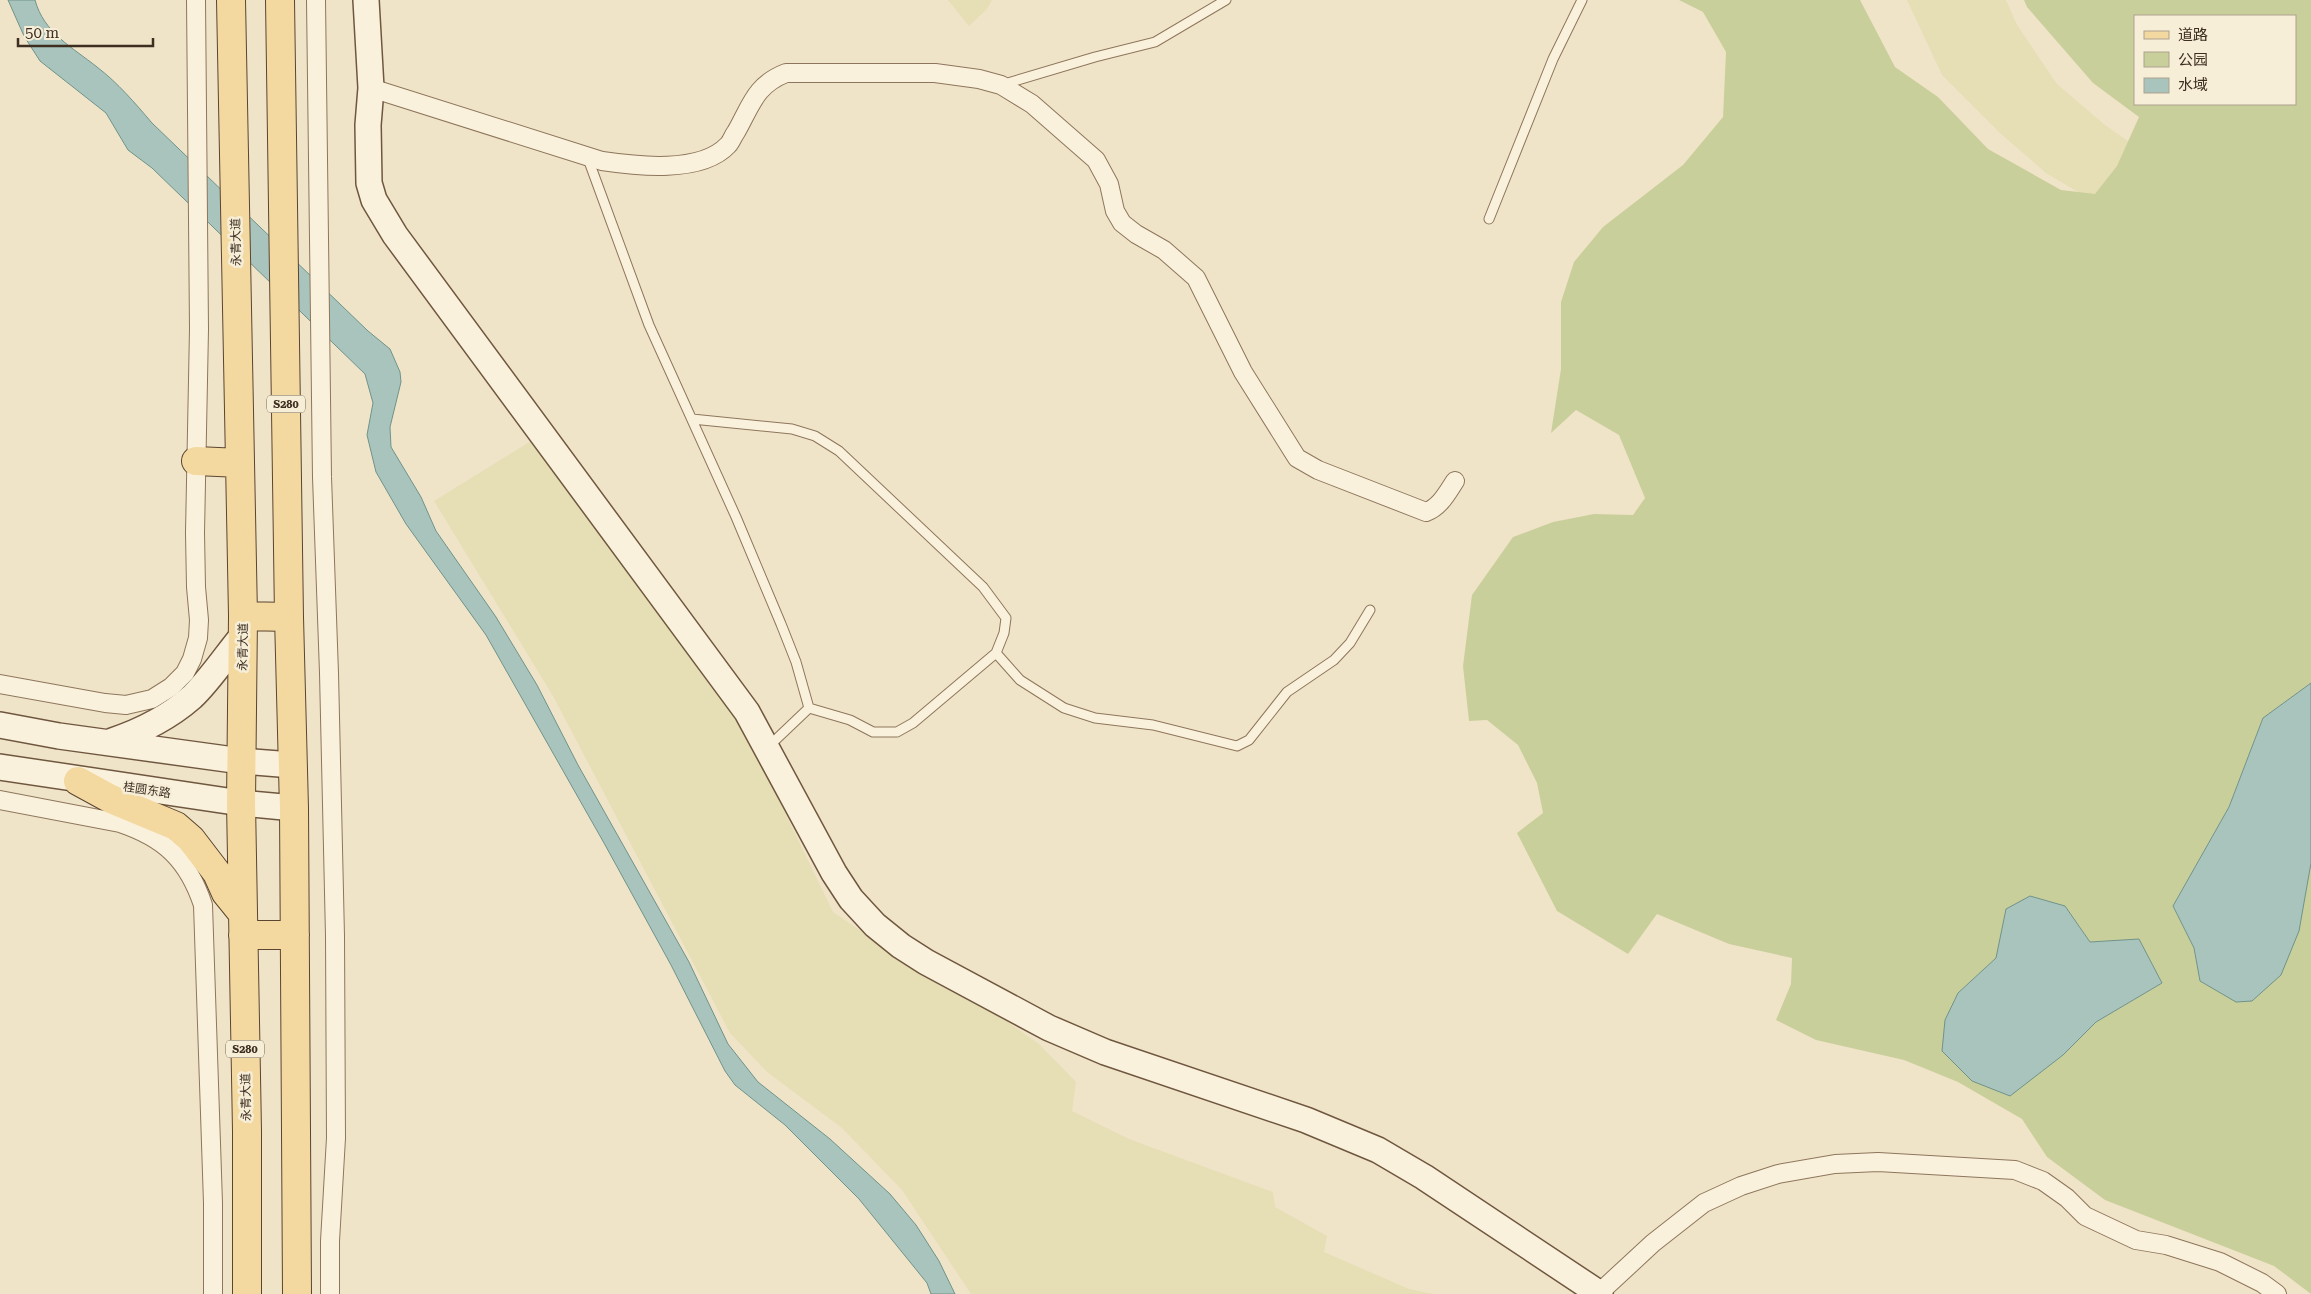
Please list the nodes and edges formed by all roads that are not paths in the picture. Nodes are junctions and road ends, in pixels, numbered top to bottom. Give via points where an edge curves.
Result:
1 (196, 0) edge
2 (231, 0) edge
3 (280, 0) edge
4 (316, 0) edge
5 (366, 0) edge
6 (1226, 0) edge
7 (1582, 0) edge
8 (1001, 85) junction
9 (371, 88) junction
10 (587, 156) junction
11 (1489, 219) dead end
12 (692, 419) junction
13 (196, 461) junction
14 (240, 462) junction
15 (1454, 481) dead end
16 (1370, 610) dead end
17 (289, 617) junction
18 (243, 626) junction
19 (996, 653) junction
20 (0, 684) edge
21 (809, 708) junction
22 (0, 725) edge
23 (109, 742) junction
24 (768, 747) junction
25 (241, 762) junction
26 (292, 765) junction
27 (0, 767) edge
28 (78, 781) junction
29 (0, 800) edge
30 (241, 803) junction
31 (294, 808) junction
32 (243, 924) junction
33 (295, 935) junction
34 (214, 1294) edge
35 (247, 1294) edge
36 (297, 1294) edge
37 (330, 1294) edge
38 (1599, 1294) edge
39 (2277, 1294) edge

1 - 13 street via 200,329
2 - 14 main road, 永青大道 / S280
3 - 17 main road, S280
4 - 37 street via 322,467 335,936 336,1138
5 - 9 street
6 - 8 lane via 1155,42
7 - 11 lane via 1553,59
8 - 10 street via 935,73 786,73 772,79 758,92 728,146 704,160 672,165 629,165
8 - 15 street via 1032,104 1096,160 1109,184 1115,210 1122,223 1164,250 1196,278 1243,372 1297,458 1318,470 1426,512 1442,501
9 - 10 street
9 - 24 street via 368,171 370,191 380,211 748,712
10 - 12 lane via 649,325
12 - 19 lane via 792,429 815,436 839,451 997,604 1006,618
12 - 21 lane via 781,624
13 - 14 main road
13 - 20 street via 199,620 198,638 185,674 172,688 152,699 126,705
14 - 18 main road, 永青大道 / S280
16 - 19 lane via 1350,643 1334,660 1287,692 1249,740 1237,746 1153,724 1095,718 1064,708 1020,680
17 - 18 main road
17 - 26 main road, S280
18 - 23 street via 193,696 165,718 137,733
18 - 25 main road, 永青大道 / S280
19 - 21 lane via 913,723 897,732 873,732 850,720
21 - 24 lane
22 - 23 street
23 - 25 street
24 - 38 street via 851,899 875,925 901,946 1049,1028 1097,1048 1306,1120 1378,1150
25 - 26 street
25 - 30 main road, 永青大道 / S280
26 - 31 main road, S280
27 - 28 street, 桂圆东路
28 - 30 street, 桂圆东路
28 - 32 main road via 176,826 191,838 217,873
29 - 34 street via 138,829 174,852 196,884 203,905
30 - 31 street, 桂圆东路
30 - 32 main road, 永青大道 / S280
31 - 33 main road, S280
32 - 33 main road
32 - 35 main road, 永青大道 / S280
33 - 36 main road, S280
38 - 39 street via 1652,1243 1704,1203 1778,1174 1835,1164 1878,1162 2015,1170 2042,1181 2086,1216 2136,1240 2166,1245 2220,1262

